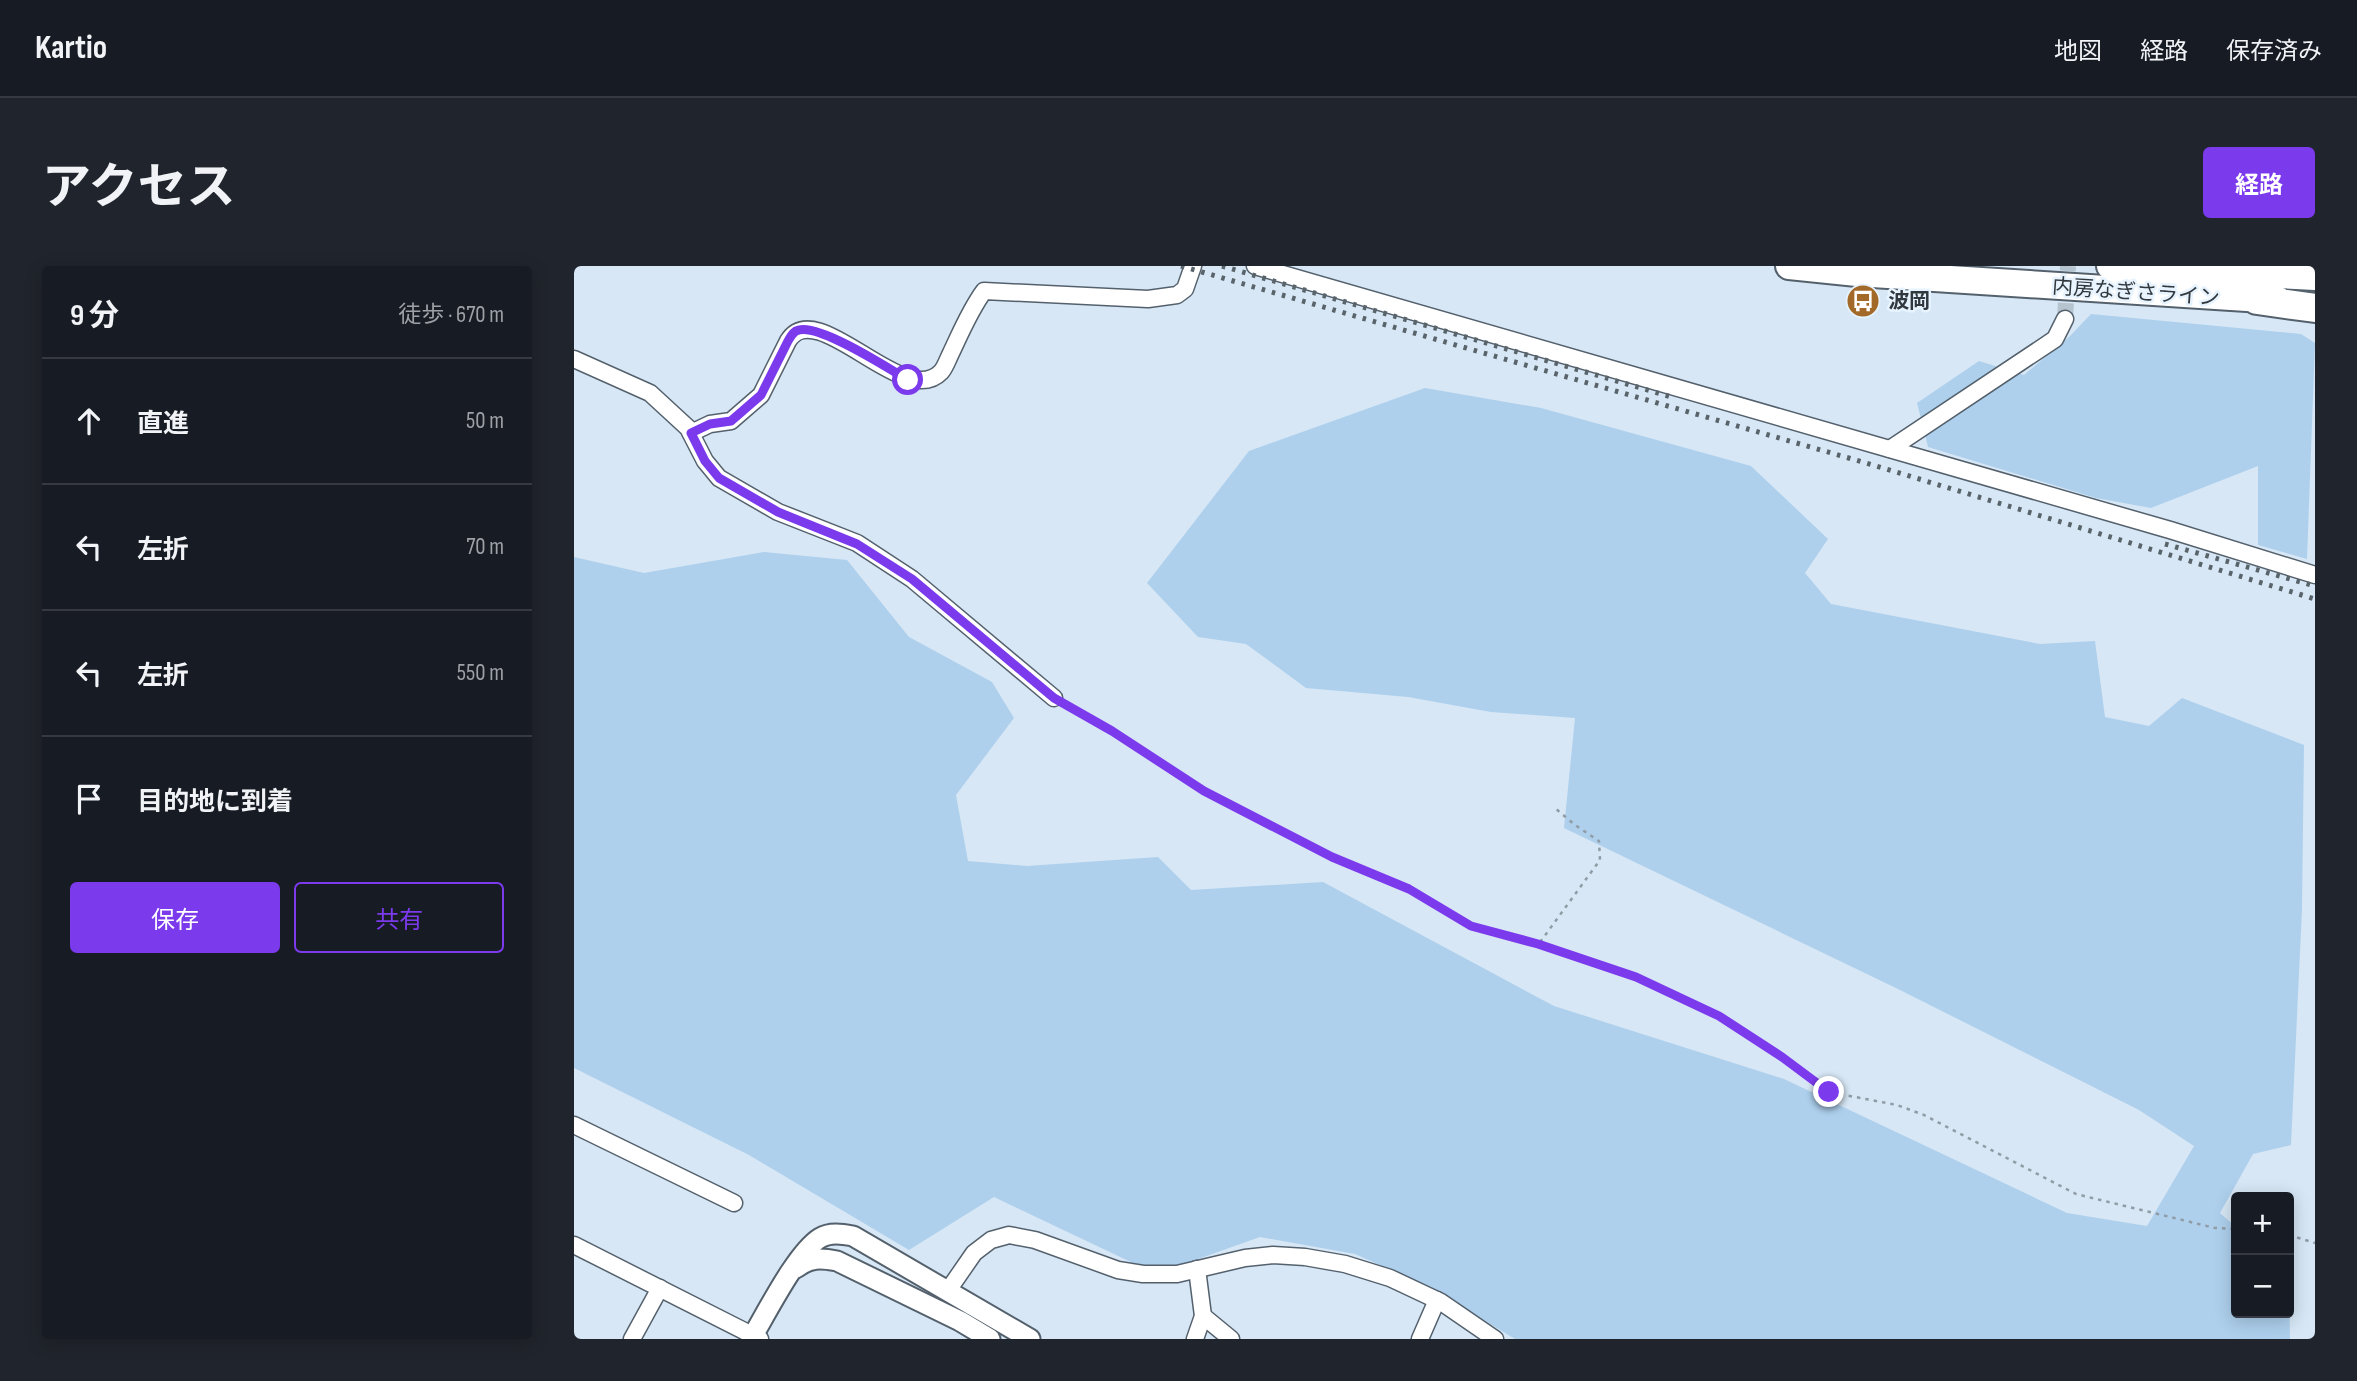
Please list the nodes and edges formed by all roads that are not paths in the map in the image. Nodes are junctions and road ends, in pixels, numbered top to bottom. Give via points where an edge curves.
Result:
1 (1193, 266) edge
2 (1255, 266) edge
3 (1789, 266) edge
4 (2110, 266) edge
5 (2315, 277) edge
6 (2257, 300) junction
7 (2315, 301) edge
8 (2315, 308) edge
9 (2065, 319) tunnel mouth
10 (574, 359) edge
11 (691, 433) junction
12 (1890, 449) junction
13 (2315, 575) edge
14 (1054, 698) road end
15 (574, 1125) edge
16 (734, 1203) dead end
17 (574, 1245) edge
18 (1197, 1269) junction
19 (791, 1272) junction
20 (660, 1288) junction
21 (947, 1292) junction
22 (1437, 1300) junction
23 (1203, 1316) junction
24 (755, 1338) edge
25 (632, 1339) edge
26 (990, 1339) edge
27 (1030, 1339) edge
28 (1195, 1339) edge
29 (1231, 1339) edge
30 (1420, 1339) edge
31 (1495, 1339) edge

1 - 11 street via 1185,289 1177,295 1148,299 984,291 941,372 925,380 908,380 839,340 799,330 788,341 761,395 731,421
2 - 12 street
3 - 6 highway, 内房なぎさライン
4 - 5 highway, 内房なぎさライン
6 - 7 highway, 内房なぎさライン
6 - 8 highway
9 - 12 street via 2054,339
10 - 11 street via 650,393
11 - 14 street via 719,478 778,512 857,544 901,572
12 - 13 street
15 - 16 street
17 - 20 street
18 - 21 street via 1177,1274 1118,1270 1009,1235 990,1240 974,1253
18 - 22 street via 1245,1258 1305,1256 1390,1278
18 - 23 street
19 - 21 street via 821,1237 837,1233 853,1236
19 - 24 street
19 - 26 street via 810,1259 837,1262
20 - 24 street
20 - 25 street
21 - 27 street
22 - 30 street
22 - 31 street
23 - 28 street
23 - 29 street

